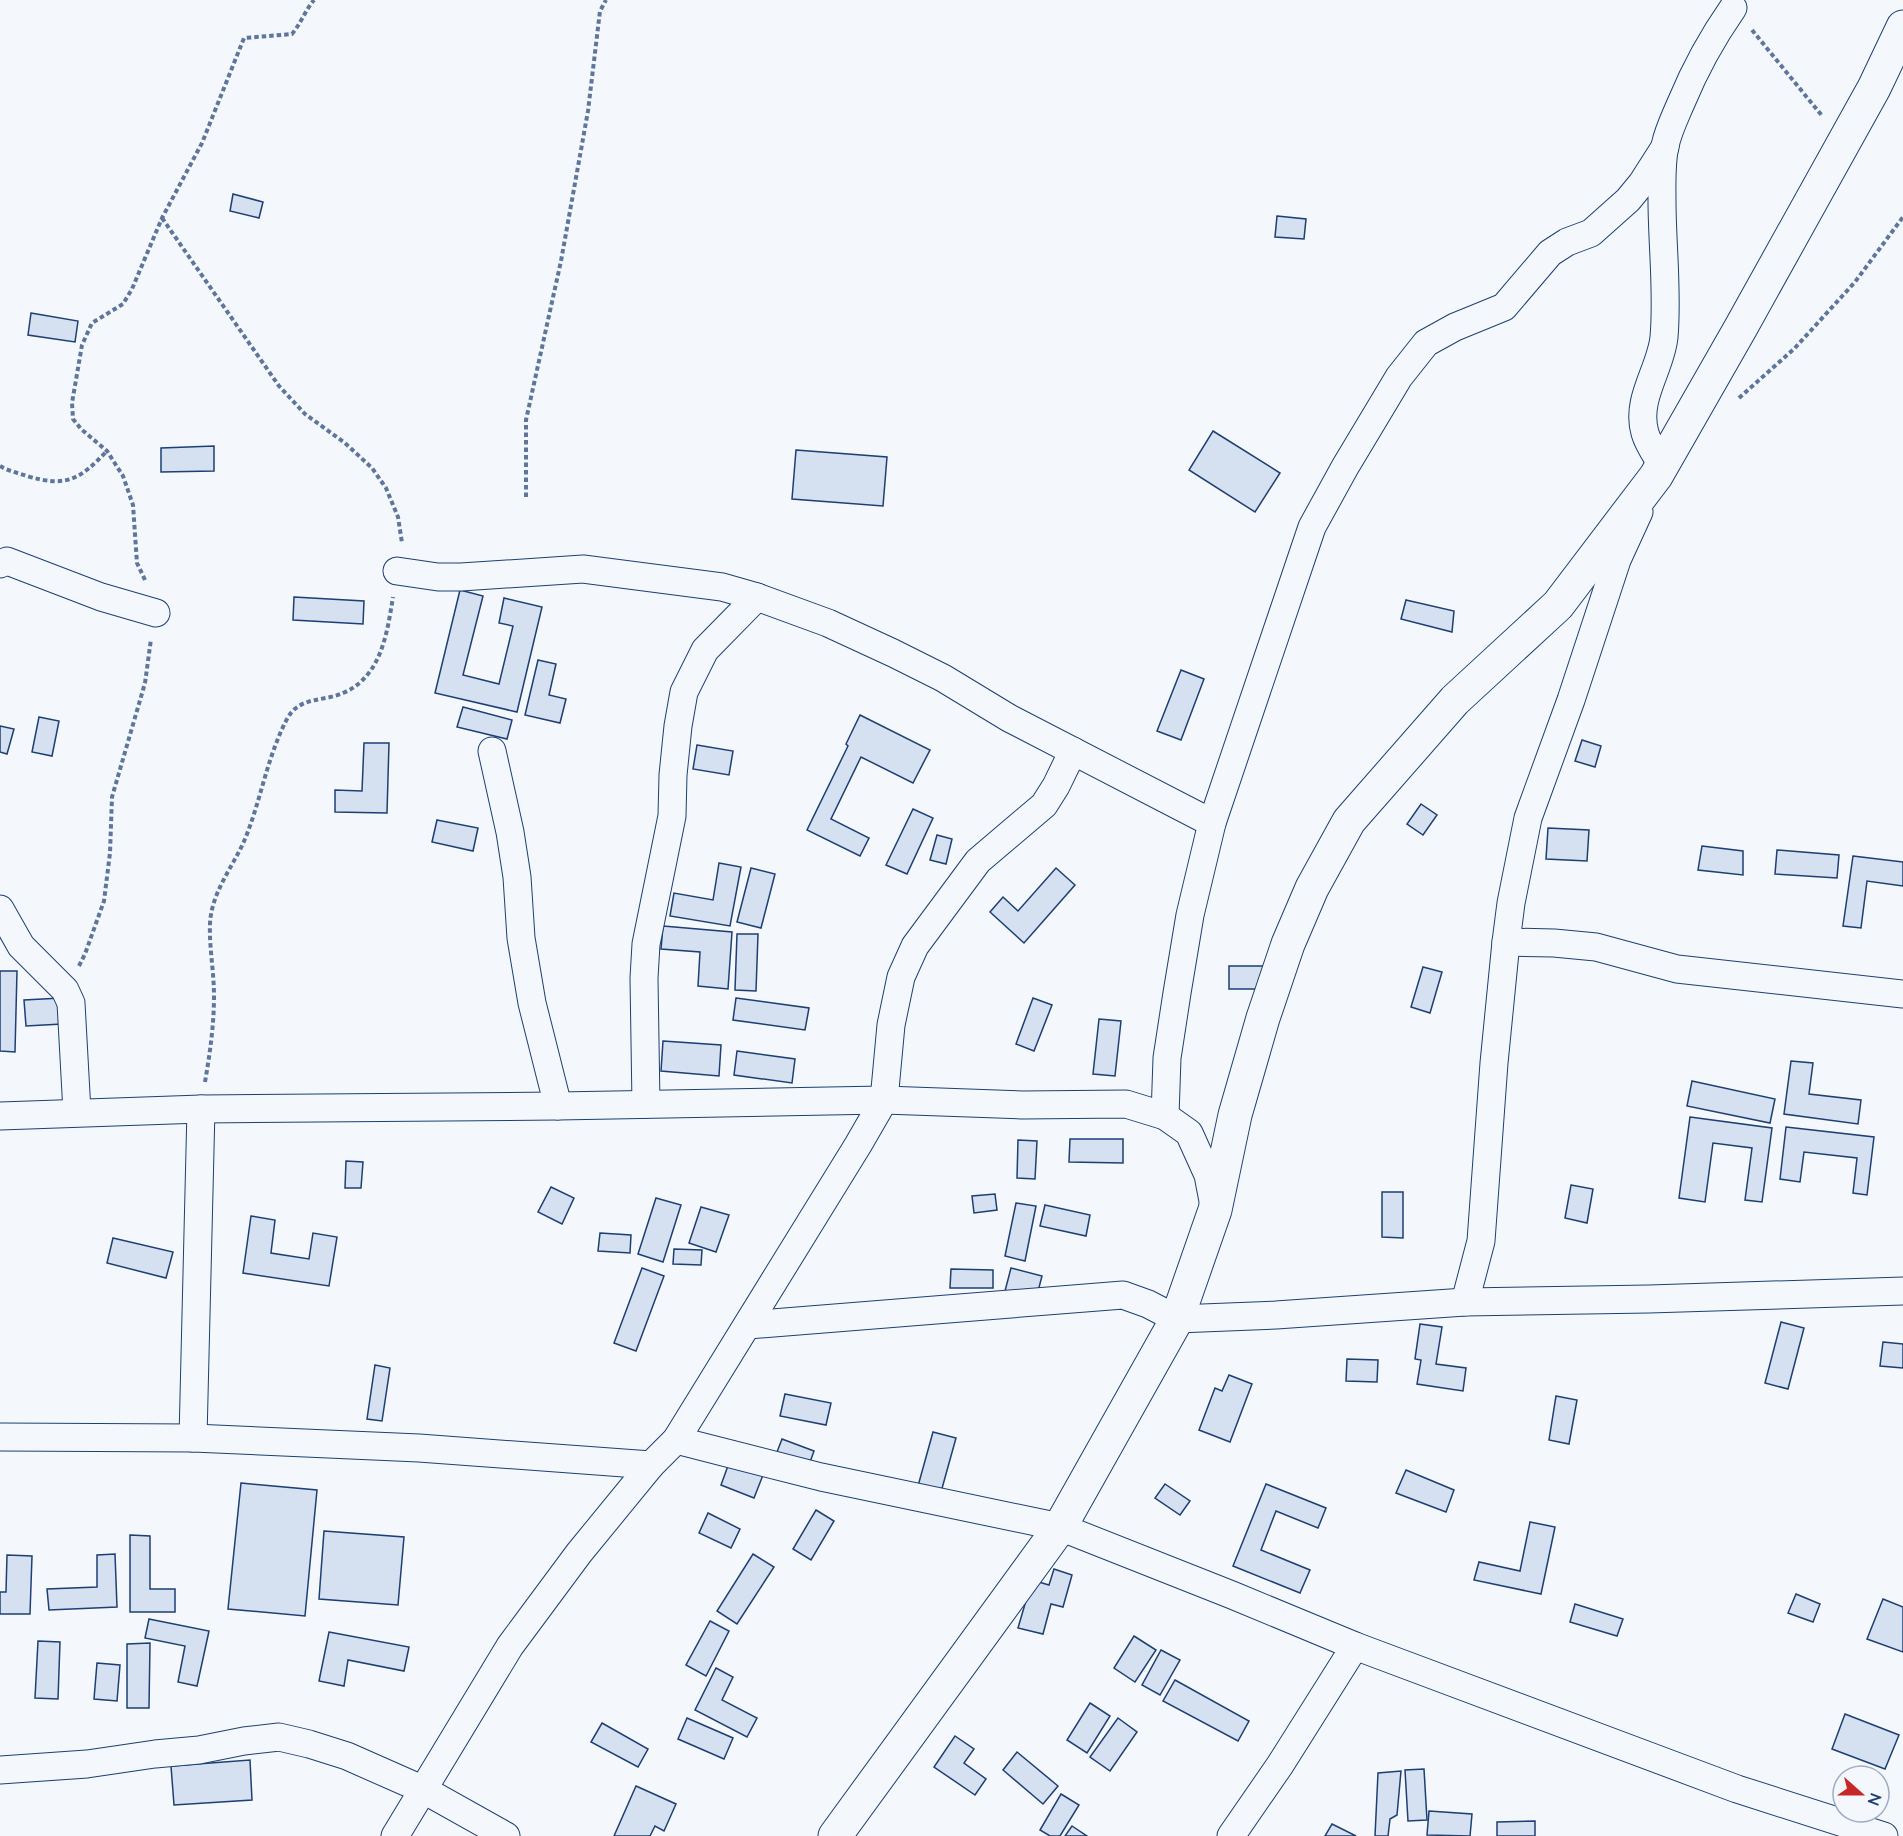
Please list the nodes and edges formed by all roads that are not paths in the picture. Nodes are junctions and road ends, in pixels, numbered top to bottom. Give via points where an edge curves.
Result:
1 (1733, 8) road end
2 (1903, 27) edge
3 (1665, 147) junction
4 (1659, 470) junction
5 (0, 564) edge
6 (397, 571) road end
7 (756, 597) junction
8 (156, 613) road end
9 (492, 751) dead end
10 (1074, 751) junction
11 (1212, 823) junction
12 (0, 909) edge
13 (1506, 942) junction
14 (1903, 994) edge
15 (884, 1100) junction
16 (646, 1104) junction
17 (558, 1106) junction
18 (201, 1109) junction
19 (77, 1112) junction
20 (0, 1116) edge
21 (1165, 1116) junction
22 (1215, 1210) junction
23 (1903, 1291) edge
24 (1465, 1302) junction
25 (1177, 1318) junction
26 (748, 1325) junction
27 (0, 1437) edge
28 (193, 1438) junction
29 (676, 1440) junction
30 (651, 1465) junction
31 (1060, 1527) junction
32 (1355, 1646) junction
33 (0, 1770) edge
34 (424, 1790) junction
35 (395, 1836) edge
36 (506, 1836) edge
37 (835, 1836) edge
38 (1231, 1836) edge
39 (1884, 1836) edge

1 - 3 street via 1712,37 1689,83
2 - 4 street via 1874,88
3 - 4 street via 1664,340 1642,414
3 - 11 street via 1642,183 1592,233 1550,253 1504,307 1426,344 1399,377 1312,527
4 - 13 street via 1617,560 1528,818
4 - 22 street via 1558,605 1455,700 1349,821 1312,888 1288,944 1235,1115
5 - 8 street via 7,561 101,597
6 - 7 street via 461,577 583,569 723,587
7 - 10 street via 828,623 893,653
7 - 16 street via 705,650 684,692 672,816 646,944
9 - 17 street via 510,832 532,1003
10 - 11 street
10 - 15 street via 1044,805 978,861 915,946 901,977 893,1016
11 - 21 street via 1177,993 1167,1058
12 - 19 street via 21,946 65,990 71,1004
13 - 14 street via 1596,947 1677,969
13 - 24 street via 1480,1241
15 - 16 street
15 - 21 street via 1125,1104
15 - 26 street
16 - 17 street
17 - 18 street
18 - 19 street
18 - 28 street
19 - 20 street
21 - 22 street via 1189,1133 1208,1175
22 - 25 street
23 - 24 street
24 - 25 street
25 - 26 street via 1123,1294
25 - 31 street
26 - 29 street
27 - 28 street
28 - 30 street via 419,1448
29 - 30 street
29 - 31 street via 821,1477
30 - 34 street via 510,1646
31 - 32 street
31 - 37 street
32 - 38 street
32 - 39 street via 1737,1789
33 - 34 street via 87,1764 279,1737 347,1756
34 - 35 street
34 - 36 street

